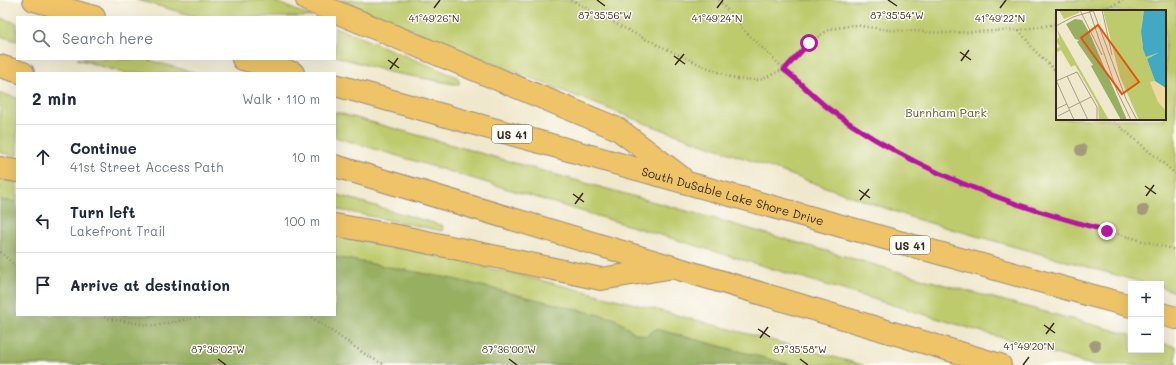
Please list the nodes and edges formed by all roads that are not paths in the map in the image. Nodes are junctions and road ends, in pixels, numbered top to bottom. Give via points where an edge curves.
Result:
1 (34, 0) edge
2 (307, 0) edge
3 (90, 16) edge
4 (247, 60) edge
5 (0, 66) edge
6 (20, 72) edge
7 (289, 72) edge
8 (336, 85) edge
9 (336, 166) edge
10 (0, 168) edge
11 (16, 171) edge
12 (690, 184) junction
13 (336, 225) edge
14 (674, 267) junction
15 (1128, 305) edge
16 (1164, 315) edge
17 (1176, 318) edge
18 (1000, 365) edge

1 - 3 highway
2 - 12 highway via 618,129
4 - 7 highway
5 - 6 highway
8 - 12 highway, South DuSable Lake Shore Drive / US 41
9 - 14 highway
10 - 11 highway
12 - 15 highway, South DuSable Lake Shore Drive / US 41
13 - 14 highway via 601,278
14 - 18 highway
16 - 17 highway

